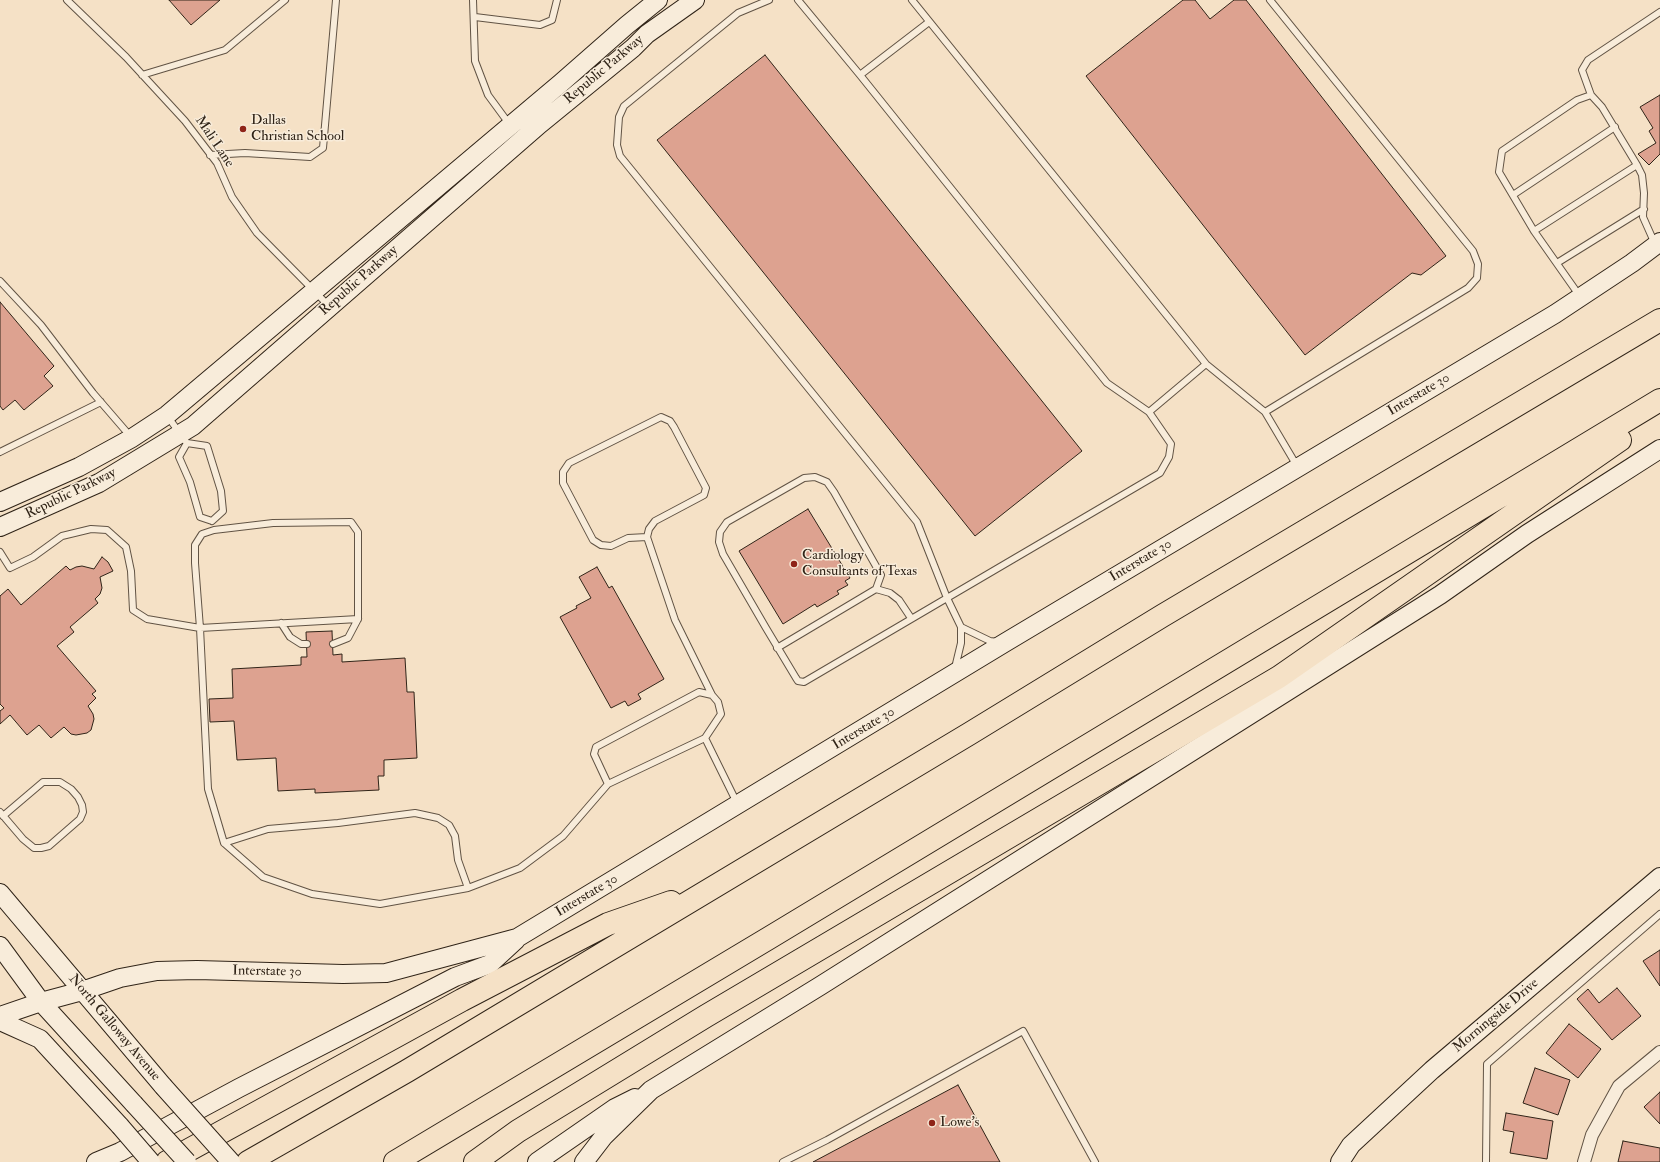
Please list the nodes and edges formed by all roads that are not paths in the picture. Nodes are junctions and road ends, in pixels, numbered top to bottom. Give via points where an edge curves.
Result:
1 (67, 0) edge
2 (285, 0) edge
3 (336, 0) edge
4 (473, 0) edge
5 (557, 0) edge
6 (658, 0) edge
7 (695, 0) edge
8 (769, 0) edge
9 (798, 0) edge
10 (912, 0) edge
11 (1270, 0) edge
12 (1660, 12) edge
13 (475, 17) junction
14 (929, 22) junction
15 (142, 75) junction
16 (860, 75) junction
17 (1591, 95) junction
18 (1614, 127) junction
19 (516, 132) junction
20 (210, 155) junction
21 (1637, 165) junction
22 (1513, 195) junction
23 (1644, 209) junction
24 (1534, 232) junction
25 (1658, 244) edge
26 (1557, 262) junction
27 (0, 281) edge
28 (314, 291) junction
29 (1581, 297) junction
30 (329, 307) junction
31 (1660, 320) edge
32 (1206, 364) junction
33 (1660, 400) edge
34 (101, 402) junction
35 (1660, 409) edge
36 (1149, 412) junction
37 (1265, 412) junction
38 (167, 415) junction
39 (132, 438) junction
40 (184, 438) junction
41 (1660, 450) edge
42 (0, 452) edge
43 (1298, 468) junction
44 (0, 502) edge
45 (212, 521) junction
46 (0, 527) edge
47 (214, 530) junction
48 (647, 537) junction
49 (0, 552) edge
50 (876, 590) junction
51 (947, 598) junction
52 (358, 618) junction
53 (911, 618) junction
54 (281, 623) junction
55 (961, 627) junction
56 (200, 628) junction
57 (1006, 642) junction
58 (307, 644) dead end
59 (333, 644) dead end
60 (778, 648) junction
61 (952, 676) junction
62 (712, 695) junction
63 (705, 738) junction
64 (608, 784) junction
65 (738, 804) junction
66 (2, 814) edge
67 (224, 843) junction
68 (1660, 877) edge
69 (715, 886) junction
70 (468, 888) junction
71 (0, 893) edge
72 (1660, 914) edge
73 (517, 938) junction
74 (0, 946) edge
75 (82, 991) junction
76 (41, 1002) junction
77 (0, 1016) edge
78 (0, 1021) edge
79 (1660, 1052) edge
80 (651, 1090) junction
81 (96, 1162) edge
82 (151, 1162) edge
83 (167, 1162) edge
84 (188, 1162) edge
85 (231, 1162) edge
86 (248, 1162) edge
87 (396, 1162) edge
88 (475, 1162) edge
89 (537, 1162) edge
90 (584, 1162) edge
91 (783, 1162) edge
92 (1095, 1162) edge
93 (1340, 1162) edge
94 (1486, 1162) edge
95 (1584, 1162) edge

1 - 15 lane, Mali Lane
2 - 15 lane via 225,50
3 - 20 lane via 323,148 310,157 245,153
4 - 13 lane
5 - 13 lane via 552,20 540,25
6 - 19 main road, Republic Parkway via 627,25
7 - 19 main road, Republic Parkway
8 - 51 lane via 738,13 624,106 620,117 617,146 620,156 917,522
9 - 16 lane
10 - 14 lane
11 - 37 lane via 1473,250 1478,264 1477,278 1468,288
12 - 17 lane via 1588,60 1582,70
13 - 19 lane via 475,61 488,95
14 - 16 lane
14 - 32 lane
15 - 20 lane, Mali Lane via 185,121
16 - 36 lane via 1107,383
17 - 18 lane
17 - 22 lane via 1577,100 1502,151 1499,172
18 - 21 lane
18 - 22 lane
19 - 28 main road, Republic Parkway
19 - 30 main road, Republic Parkway
20 - 28 lane, Mali Lane via 217,163 232,197 257,233
21 - 23 lane via 1642,175
21 - 24 lane
22 - 24 lane
23 - 25 lane via 1643,218
23 - 26 lane
24 - 26 lane
25 - 29 main road, Interstate 30
26 - 29 lane
27 - 34 lane via 41,326
28 - 30 lane, Mali Lane
28 - 38 main road, Republic Parkway
29 - 43 main road, Interstate 30
30 - 40 main road, Republic Parkway via 193,426
31 - 69 highway
32 - 36 lane
32 - 37 lane
33 - 87 highway
34 - 39 lane
34 - 42 lane
35 - 88 highway via 1644,423 1279,677 699,1020 518,1131
36 - 51 lane via 1171,444 1169,457 1160,472
37 - 43 lane
38 - 39 main road, Republic Parkway
38 - 40 lane
39 - 44 main road, Republic Parkway via 79,467
40 - 45 lane via 179,457 190,482 200,517
40 - 45 lane via 207,446 221,491 223,511
40 - 46 main road, Republic Parkway via 99,483
41 - 80 main road via 1527,534 1440,596
43 - 57 main road, Interstate 30
45 - 47 lane
47 - 52 lane via 273,523 351,522 358,532
47 - 56 lane via 202,534 195,544
48 - 48 lane via 648,529 655,521 704,495 706,488 674,427 670,421 661,417 568,463 563,472 563,483 593,540 601,545 611,546 628,538
48 - 62 lane via 675,620
49 - 56 lane via 10,568 33,557 62,536 91,529 107,530 126,547 133,610 148,619
50 - 53 lane via 890,593 899,600
50 - 60 lane
50 - 60 lane via 881,575 827,482 815,477 804,478 727,522 720,532 719,542 723,554
51 - 53 lane
51 - 55 lane
52 - 54 lane
52 - 59 lane via 348,638
53 - 60 lane via 804,682 798,681
54 - 56 lane
54 - 58 lane via 290,637 301,644
55 - 57 lane via 990,641
55 - 61 lane via 961,643
56 - 67 lane via 208,789
57 - 61 main road, Interstate 30
61 - 65 main road, Interstate 30
62 - 63 lane via 718,702 721,714
62 - 64 lane via 699,692 596,747 594,754
63 - 64 lane
63 - 65 lane
64 - 70 lane via 562,836 520,868
65 - 73 main road, Interstate 30
66 - 66 lane via 23,839 34,848 41,848 49,846 80,819 83,812 78,797 71,789 60,782 43,782
67 - 70 lane via 263,877 312,894 380,904
67 - 70 lane via 268,829 338,824 415,813 438,818 449,825 455,836 458,860
68 - 93 main road, Morningside Drive via 1432,1070 1351,1145
69 - 83 highway via 608,924 462,1000
69 - 86 highway via 407,1071
71 - 75 main road, North Galloway Avenue
72 - 94 lane via 1487,1064
73 - 75 main road, Interstate 30 via 386,973 157,971 120,978
73 - 81 main road via 490,964 448,981 120,1152
74 - 76 main road
75 - 76 main road, Interstate 30
75 - 85 main road, North Galloway Avenue, bridge
76 - 77 main road, Interstate 30
76 - 84 main road, bridge
78 - 82 main road, bridge via 40,1039
79 - 95 street via 1619,1086 1592,1135
80 - 89 main road via 615,1108
80 - 90 main road via 604,1136
91 - 92 lane via 1023,1031

